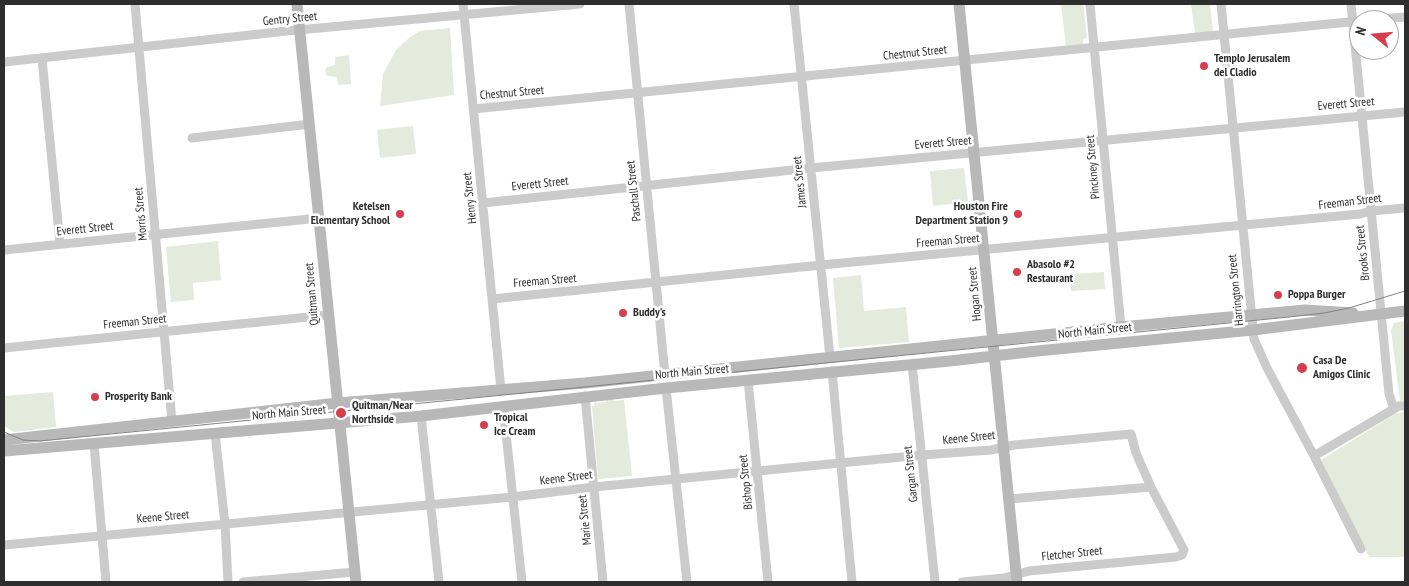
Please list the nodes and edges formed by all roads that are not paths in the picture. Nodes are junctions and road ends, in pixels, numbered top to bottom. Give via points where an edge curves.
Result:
1 (135, 4) edge
2 (297, 4) edge
3 (463, 4) edge
4 (580, 4) edge
5 (628, 4) edge
6 (794, 4) edge
7 (959, 4) edge
8 (1090, 4) edge
9 (1221, 4) edge
10 (464, 14) junction
11 (1349, 22) edge
12 (300, 30) junction
13 (1224, 34) junction
14 (139, 47) junction
15 (1094, 47) junction
16 (42, 59) junction
17 (965, 60) junction
18 (1358, 60) edge
19 (4, 62) edge
20 (802, 76) junction
21 (637, 93) junction
22 (473, 109) junction
23 (1405, 112) edge
24 (1362, 116) junction
25 (310, 124) junction
26 (1233, 127) junction
27 (192, 138) dead end
28 (1103, 140) junction
29 (975, 153) junction
30 (811, 168) junction
31 (646, 186) junction
32 (483, 203) junction
33 (1405, 208) edge
34 (1372, 212) junction
35 (319, 218) junction
36 (1242, 225) junction
37 (155, 235) junction
38 (1112, 238) junction
39 (60, 244) junction
40 (4, 250) edge
41 (985, 250) junction
42 (821, 265) junction
43 (656, 282) junction
44 (492, 299) junction
45 (1405, 311) edge
46 (1382, 314) junction
47 (328, 315) junction
48 (1252, 316) junction
49 (1121, 327) junction
50 (1253, 330) junction
51 (163, 332) junction
52 (993, 341) junction
53 (4, 348) edge
54 (830, 357) junction
55 (995, 357) junction
56 (912, 364) junction
57 (832, 371) junction
58 (665, 375) junction
59 (748, 380) junction
60 (666, 388) junction
61 (501, 390) junction
62 (585, 396) junction
63 (338, 403) junction
64 (503, 406) junction
65 (1405, 406) edge
66 (1394, 409) junction
67 (421, 416) junction
68 (172, 422) junction
69 (340, 422) junction
70 (215, 432) junction
71 (4, 440) edge
72 (94, 444) junction
73 (1004, 447) junction
74 (4, 452) edge
75 (922, 455) junction
76 (1314, 456) junction
77 (841, 464) junction
78 (757, 472) junction
79 (676, 479) junction
80 (594, 487) junction
81 (1151, 487) junction
82 (512, 497) junction
83 (1008, 499) junction
84 (431, 505) junction
85 (349, 513) junction
86 (224, 524) junction
87 (102, 535) junction
88 (4, 545) edge
89 (1361, 549) dead end
90 (355, 577) edge
91 (1016, 578) edge
92 (106, 582) edge
93 (228, 582) edge
94 (244, 582) edge
95 (439, 582) edge
96 (522, 582) edge
97 (603, 582) edge
98 (687, 582) edge
99 (768, 582) edge
100 (852, 582) edge
101 (935, 582) edge
102 (962, 582) edge

1 - 14 street, Morris Street
2 - 12 main road, Quitman Street
3 - 10 street, Henry Street
4 - 10 street, Gentry Street
5 - 21 street, Paschall Street
6 - 20 street, James Street
7 - 17 main road, Hogan Street
8 - 15 street, Pinckney Street
9 - 13 street, Harrington Street
10 - 12 street, Gentry Street
10 - 22 street, Henry Street
11 - 13 street, Chestnut Street
12 - 14 street, Gentry Street
12 - 25 main road, Quitman Street
13 - 15 street, Chestnut Street
13 - 26 street, Harrington Street
14 - 16 street, Gentry Street
14 - 37 street, Morris Street
15 - 17 street, Chestnut Street
15 - 28 street, Pinckney Street
16 - 19 street, Gentry Street
16 - 39 street
17 - 20 street, Chestnut Street
17 - 29 main road, Hogan Street
18 - 24 street, Brooks Street
20 - 21 street, Chestnut Street
20 - 30 street, James Street
21 - 22 street, Chestnut Street
21 - 31 street, Paschall Street
22 - 32 street, Henry Street
23 - 24 street, Everett Street
24 - 26 street, Everett Street
24 - 34 street, Brooks Street
25 - 27 street
25 - 35 main road, Quitman Street
26 - 28 street, Everett Street
26 - 36 street, Harrington Street
28 - 29 street, Everett Street
28 - 38 street, Pinckney Street
29 - 30 street, Everett Street
29 - 41 main road, Hogan Street
30 - 31 street, Everett Street
30 - 42 street, James Street
31 - 32 street, Everett Street
31 - 43 street, Paschall Street
32 - 44 street, Henry Street
33 - 34 street, Freeman Street
34 - 36 street, Freeman Street
34 - 46 street, Brooks Street
35 - 37 street, Everett Street
35 - 47 main road, Quitman Street
36 - 38 street, Freeman Street
36 - 48 street, Harrington Street
37 - 39 street, Everett Street
37 - 51 street, Morris Street
38 - 41 street, Freeman Street
38 - 49 street, Pinckney Street
39 - 40 street, Everett Street
41 - 42 street, Freeman Street
41 - 52 main road, Hogan Street
42 - 43 street, Freeman Street
42 - 54 street, James Street
43 - 44 street, Freeman Street
43 - 58 street, Paschall Street
44 - 61 street, Henry Street
45 - 46 main road, North Main Street
46 - 48 main road, North Main Street via 1305,310
46 - 50 main road, North Main Street
46 - 66 street, Brooks Street via 1389,394
47 - 51 street, Freeman Street
47 - 63 main road, Quitman Street
48 - 49 main road, North Main Street
48 - 50 street, Harrington Street
49 - 52 main road, North Main Street
50 - 55 main road, North Main Street
50 - 76 street, Harrington Street via 1257,348
51 - 53 street, Freeman Street
51 - 68 street, Morris Street
52 - 54 main road, North Main Street
52 - 55 main road, Hogan Street
54 - 58 main road, North Main Street
55 - 56 main road, North Main Street
55 - 73 main road, Hogan Street
56 - 57 main road, North Main Street
56 - 75 street, Gargan Street
57 - 59 main road, North Main Street
57 - 77 street
58 - 61 main road, North Main Street
59 - 60 main road, North Main Street
59 - 78 street, Bishop Street
60 - 62 main road, North Main Street
60 - 79 street
61 - 63 main road, North Main Street
62 - 64 main road, North Main Street
62 - 80 street, Marie Street
63 - 68 main road, North Main Street
63 - 69 main road, Quitman Street
64 - 67 main road, North Main Street
64 - 82 street
65 - 66 street
66 - 76 street
67 - 69 main road, North Main Street
67 - 84 street
68 - 71 main road, North Main Street
69 - 70 main road, North Main Street
69 - 85 main road, Quitman Street
70 - 72 main road, North Main Street
70 - 86 street
72 - 74 main road, North Main Street
72 - 87 street
73 - 75 street, Keene Street
73 - 81 street, Keene Street via 1131,434
73 - 83 main road, Hogan Street
75 - 77 street, Keene Street
75 - 101 street, Gargan Street
76 - 89 street, Harrington Street
77 - 78 street, Keene Street
77 - 100 street
78 - 79 street, Keene Street
78 - 99 street, Bishop Street
79 - 80 street, Keene Street
79 - 98 street
80 - 82 street, Keene Street
80 - 97 street, Marie Street
81 - 83 street
81 - 91 street, Fletcher Street via 1184,550 1182,555 1029,571
82 - 84 street, Keene Street
82 - 96 street
83 - 91 main road, Hogan Street
84 - 85 street, Keene Street
84 - 95 street
85 - 86 street, Keene Street
85 - 90 main road, Quitman Street
86 - 87 street, Keene Street
86 - 93 street
87 - 88 street, Keene Street
87 - 92 street
90 - 94 street
91 - 102 street, Fletcher Street

